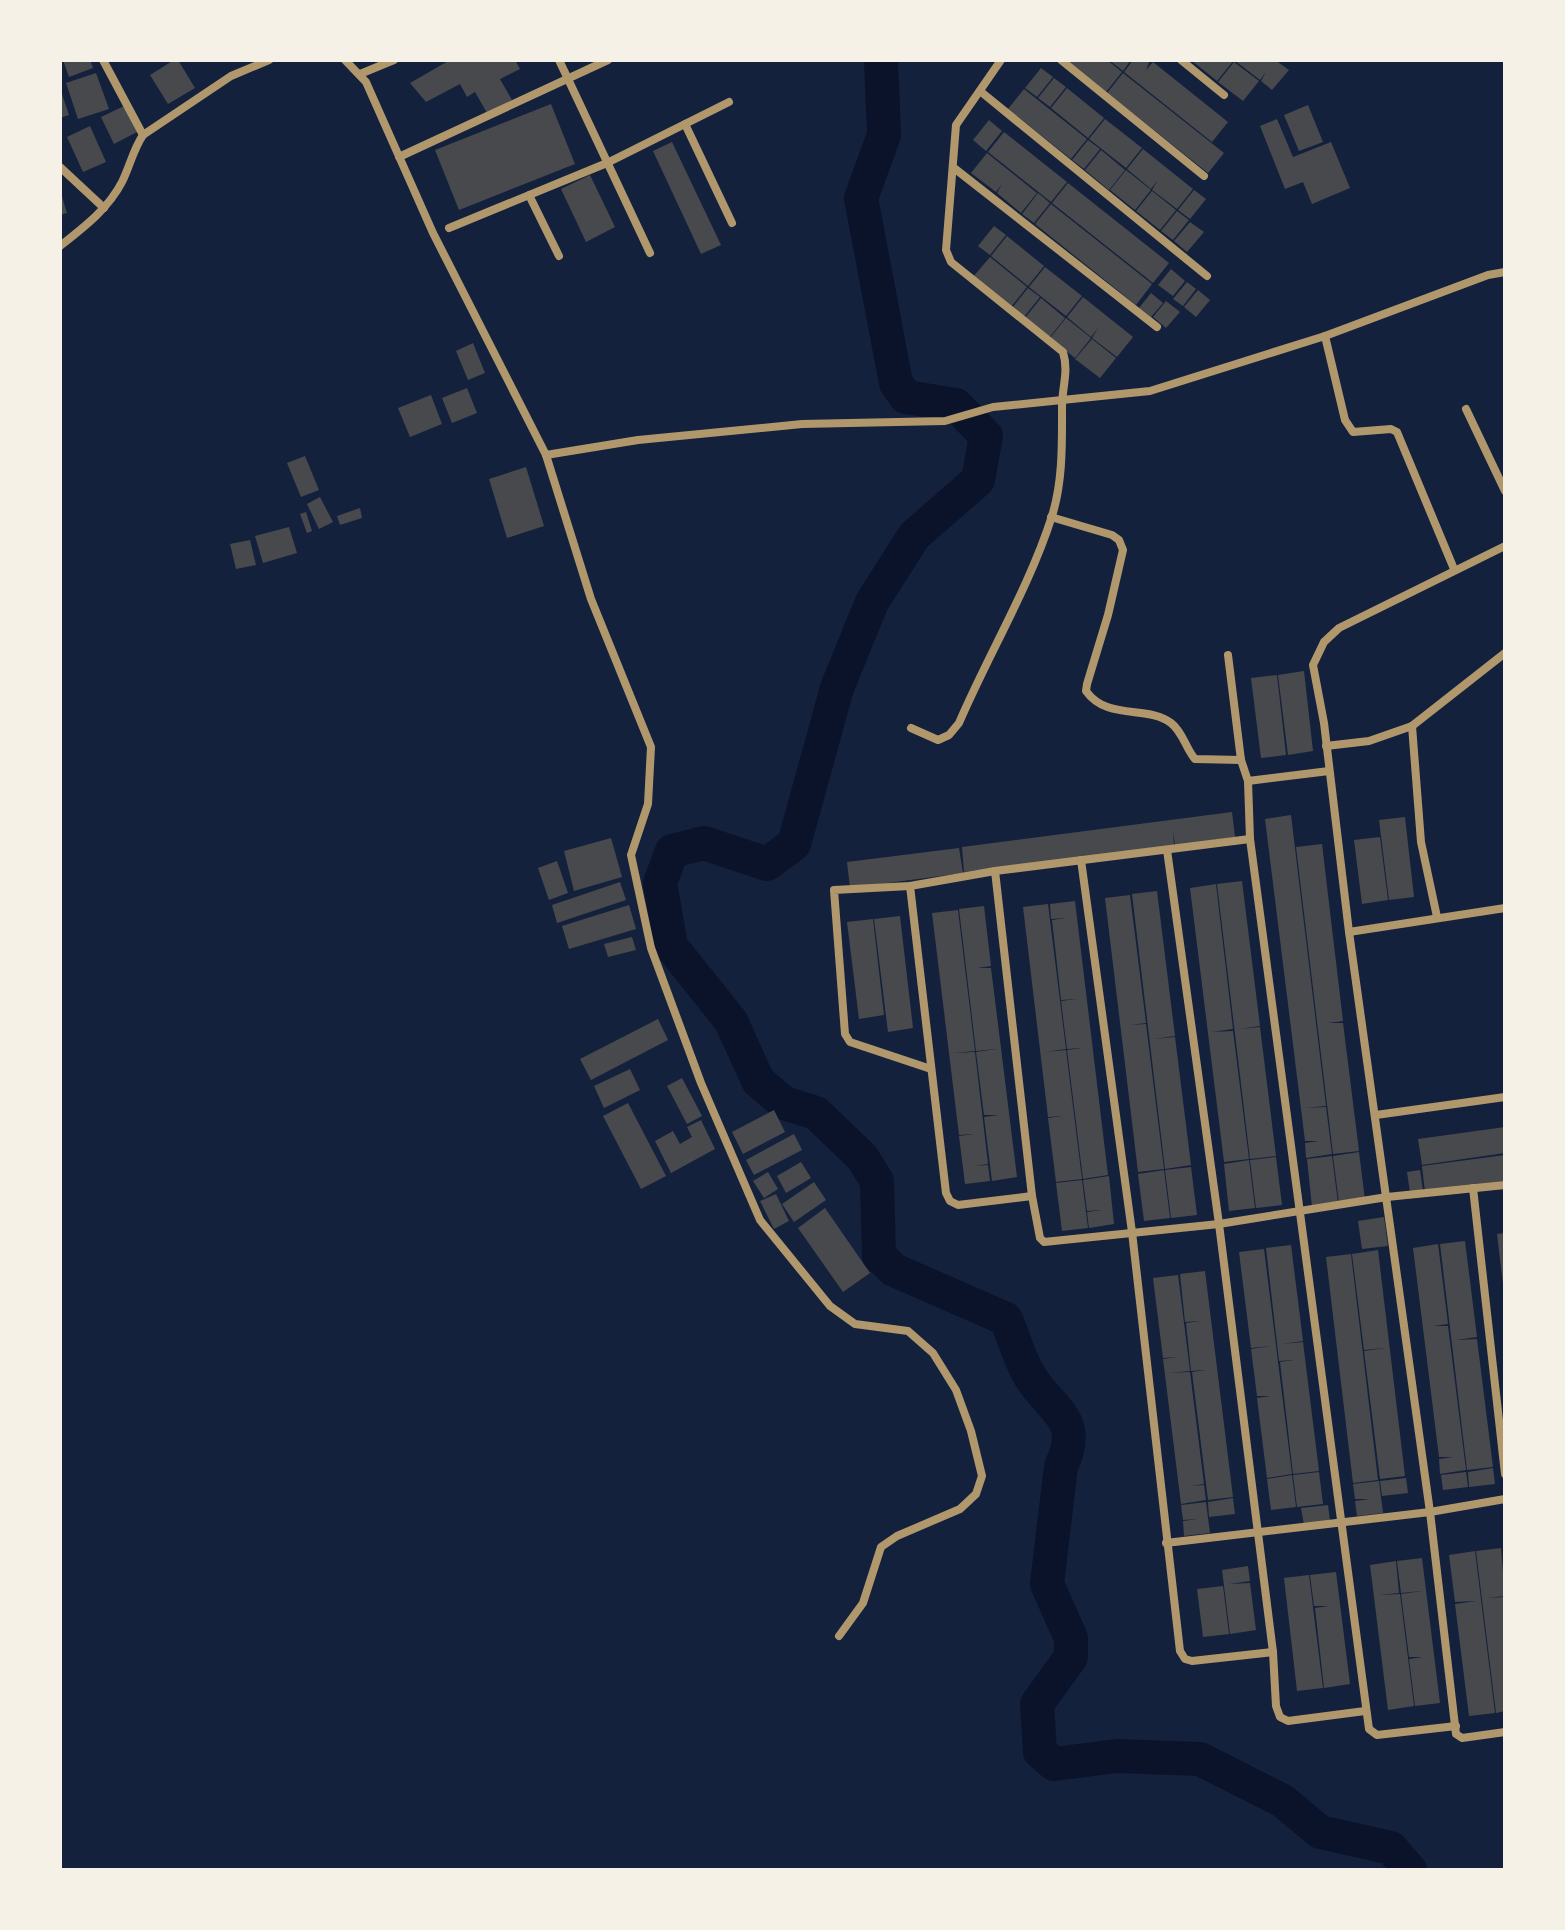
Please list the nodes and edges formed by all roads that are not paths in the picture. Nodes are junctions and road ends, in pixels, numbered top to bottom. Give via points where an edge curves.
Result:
1 (103, 60) edge
2 (269, 60) edge
3 (345, 60) edge
4 (394, 60) edge
5 (559, 60) edge
6 (608, 60) edge
7 (1061, 60) edge
8 (1181, 60) edge
9 (996, 62) edge
10 (360, 74) junction
11 (568, 79) junction
12 (980, 91) junction
13 (1224, 95) dead end
14 (729, 102) dead end
15 (685, 124) junction
16 (143, 135) junction
17 (399, 157) junction
18 (607, 163) junction
19 (60, 167) edge
20 (954, 168) junction
21 (1204, 176) dead end
22 (529, 195) junction
23 (104, 208) junction
24 (732, 223) dead end
25 (449, 228) dead end
26 (60, 246) edge
27 (650, 253) dead end
28 (559, 256) dead end
29 (1505, 272) edge
30 (1207, 276) dead end
31 (1157, 327) dead end
32 (1325, 336) junction
33 (1062, 400) junction
34 (1466, 409) dead end
35 (546, 455) junction
36 (1505, 491) edge
37 (1051, 517) junction
38 (1505, 546) edge
39 (1454, 569) junction
40 (1505, 653) edge
41 (1228, 655) dead end
42 (1412, 726) junction
43 (911, 728) dead end
44 (1326, 746) junction
45 (1241, 760) junction
46 (1329, 771) junction
47 (1248, 781) junction
48 (1250, 839) junction
49 (1167, 850) junction
50 (1081, 860) junction
51 (995, 871) junction
52 (910, 886) junction
53 (1505, 908) edge
54 (1437, 917) junction
55 (1349, 932) junction
56 (931, 1069) junction
57 (1505, 1097) edge
58 (1376, 1115) junction
59 (1505, 1185) edge
60 (1473, 1188) junction
61 (1032, 1196) junction
62 (1387, 1197) junction
63 (1302, 1212) junction
64 (1219, 1224) junction
65 (1132, 1232) junction
66 (1505, 1474) edge
67 (1505, 1499) edge
68 (1430, 1512) junction
69 (1343, 1522) junction
70 (1258, 1532) junction
71 (1166, 1543) junction
72 (839, 1636) dead end
73 (1273, 1652) junction
74 (1365, 1711) junction
75 (1456, 1726) junction
76 (1505, 1732) edge

1 - 16 street
2 - 16 street via 231,76
3 - 10 street
4 - 10 street
5 - 11 street
6 - 11 street
7 - 21 street
8 - 13 street
9 - 12 street
10 - 17 street
11 - 17 street
11 - 18 street
12 - 20 street via 956,125
12 - 30 street
14 - 15 street
15 - 18 street
15 - 24 street
16 - 23 street
17 - 35 street
18 - 22 street
18 - 27 street
19 - 23 street
20 - 31 street
20 - 33 street via 947,256 1063,352 1067,365
22 - 25 street
22 - 28 street
23 - 26 street
29 - 32 street
32 - 33 street via 1150,391
32 - 39 street via 1345,420 1353,432 1397,432
33 - 35 street via 993,407 945,421 802,424
33 - 37 street via 1061,469
34 - 36 street
35 - 72 street via 591,599 651,747 648,804 631,855 651,948 760,1220 844,1317 855,1324 908,1331 933,1353 956,1390 971,1431 982,1476 976,1494 960,1509 881,1547 863,1603
37 - 43 street via 1007,628 959,723 938,740
37 - 45 street via 1112,535 1123,550 1087,684 1089,695 1100,705 1167,720 1195,759
38 - 39 street
39 - 44 street via 1339,628 1324,642 1313,665
40 - 42 street
41 - 45 street
42 - 44 street via 1369,741
42 - 54 street via 1421,842
44 - 46 street
45 - 47 street
46 - 47 street
46 - 55 street
47 - 48 street
48 - 49 street
48 - 63 street
49 - 50 street
49 - 64 street
50 - 51 street
50 - 65 street
51 - 52 street
51 - 61 street
52 - 56 street
52 - 56 street via 832,892 845,1034 850,1042
53 - 54 street
54 - 55 street
55 - 58 street
56 - 61 street via 950,1201 958,1205
57 - 58 street
58 - 62 street
59 - 60 street
60 - 62 street
60 - 66 street
61 - 65 street via 1044,1242
62 - 63 street
62 - 68 street
63 - 64 street
63 - 69 street
64 - 65 street
64 - 70 street
65 - 71 street
67 - 68 street
68 - 69 street
68 - 75 street
69 - 70 street
69 - 74 street
70 - 71 street
70 - 73 street
71 - 73 street via 1185,1659
73 - 74 street via 1276,1706 1282,1719
74 - 75 street via 1369,1729 1377,1735
75 - 76 street via 1462,1738

